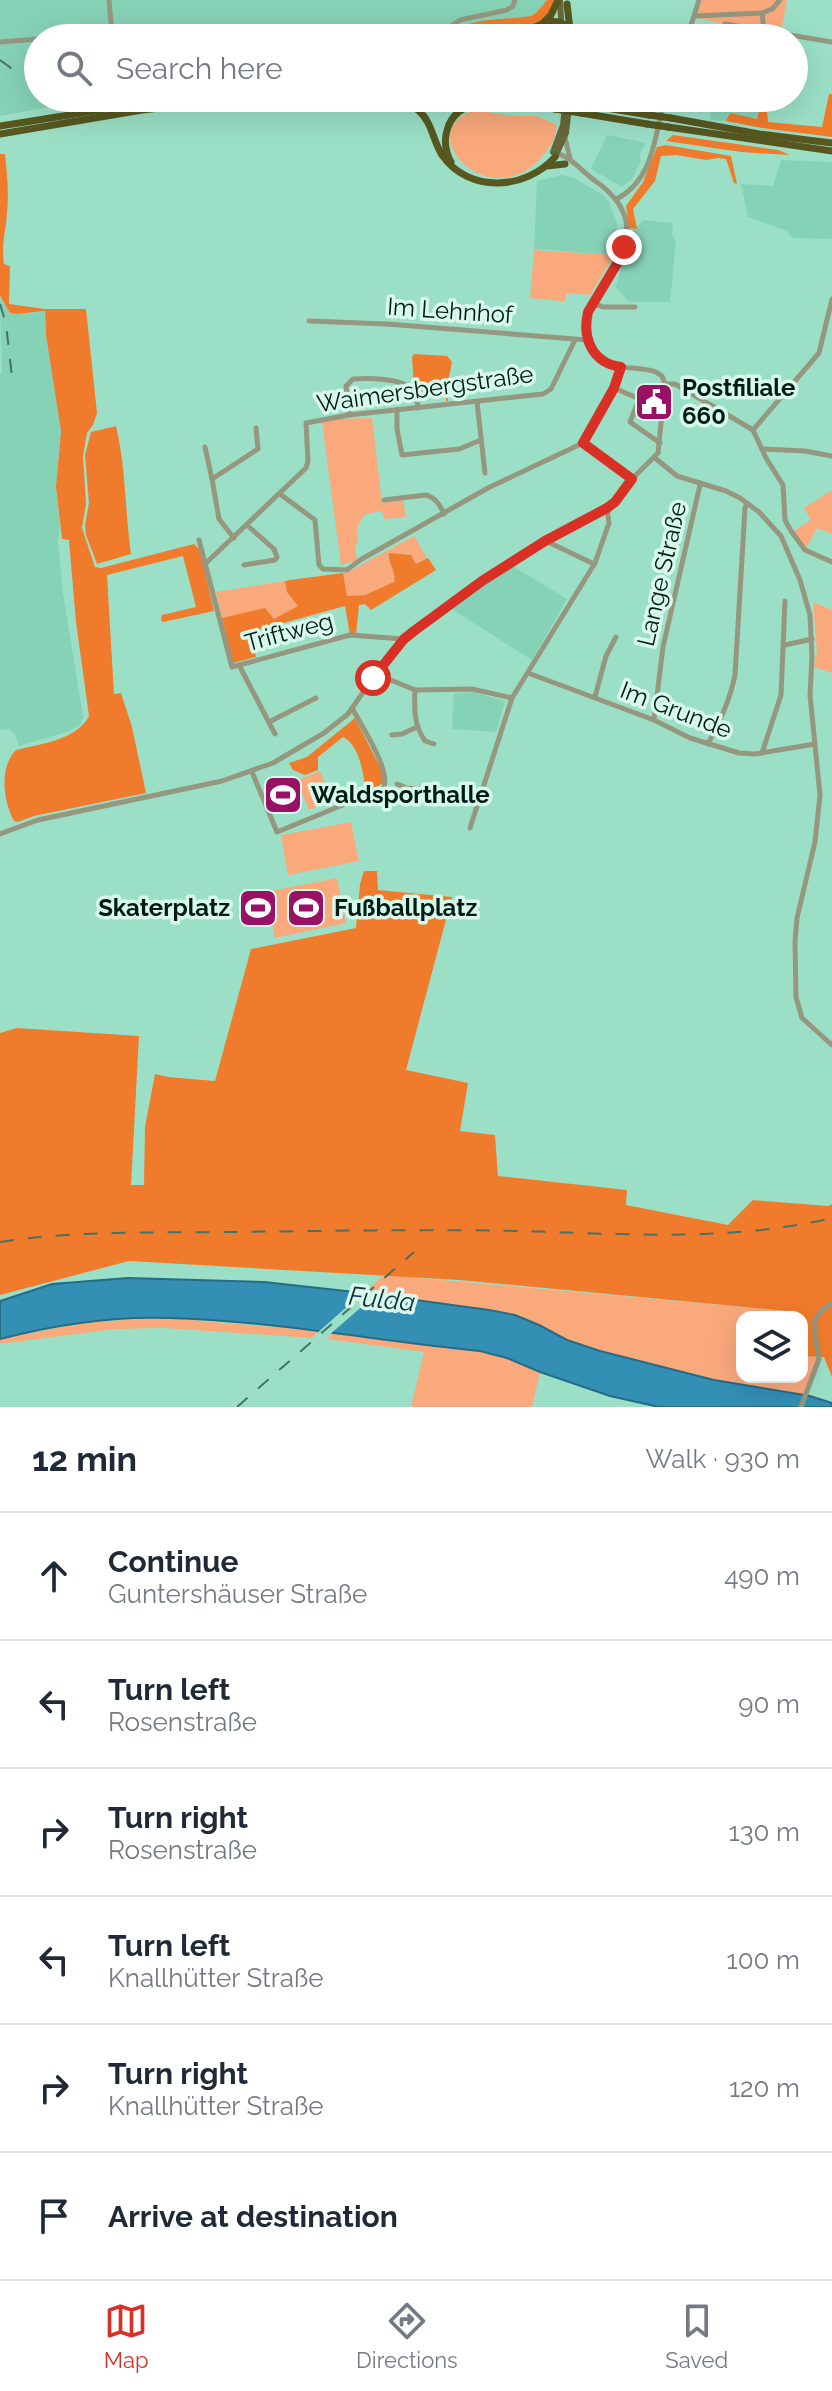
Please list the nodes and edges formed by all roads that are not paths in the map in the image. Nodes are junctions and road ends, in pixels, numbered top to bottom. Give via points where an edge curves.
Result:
1 (109, 0) edge
2 (699, 0) edge
3 (780, 0) edge
4 (563, 1) edge
5 (514, 3) edge
6 (762, 13) junction
7 (695, 16) junction
8 (111, 24) edge
9 (454, 24) edge
10 (542, 24) joint
11 (564, 24) joint
12 (564, 24) edge
13 (692, 24) edge
14 (764, 24) edge
15 (808, 38) edge
16 (24, 40) edge
17 (0, 42) edge
18 (832, 42) edge
19 (88, 112) edge
20 (130, 112) edge
21 (420, 112) edge
22 (460, 112) edge
23 (565, 112) edge
24 (568, 112) edge
25 (598, 112) edge
26 (620, 112) edge
27 (644, 112) edge
28 (661, 112) edge
29 (649, 115) junction
30 (0, 126) edge
31 (0, 134) edge
32 (565, 138) junction
33 (832, 143) edge
34 (832, 151) edge
35 (555, 154) junction
36 (569, 163) junction
37 (454, 167) junction
38 (545, 167) junction
39 (535, 173) junction
40 (617, 199) junction
41 (832, 299) edge
42 (593, 303) junction
43 (635, 307) dead end
44 (309, 321) dead end
45 (575, 340) junction
46 (587, 340) junction
47 (621, 367) junction
48 (345, 373) dead end
49 (665, 384) junction
50 (346, 386) junction
51 (614, 388) junction
52 (639, 399) junction
53 (477, 402) junction
54 (418, 408) junction
55 (663, 409) junction
56 (397, 410) junction
57 (349, 415) junction
58 (256, 428) dead end
59 (753, 430) junction
60 (481, 440) junction
61 (583, 443) junction
62 (660, 443) junction
63 (205, 447) dead end
64 (763, 449) junction
65 (832, 456) edge
66 (655, 458) junction
67 (485, 473) dead end
68 (212, 479) junction
69 (632, 479) junction
70 (700, 485) junction
71 (280, 494) junction
72 (384, 500) dead end
73 (747, 503) junction
74 (607, 508) junction
75 (444, 514) junction
76 (248, 526) junction
77 (791, 531) junction
78 (781, 536) junction
79 (234, 538) junction
80 (199, 540) dead end
81 (798, 540) junction
82 (545, 541) junction
83 (786, 547) junction
84 (832, 562) edge
85 (205, 564) junction
86 (594, 564) junction
87 (244, 565) dead end
88 (785, 601) dead end
89 (616, 637) dead end
90 (404, 639) junction
91 (812, 639) junction
92 (785, 645) junction
93 (235, 666) junction
94 (528, 673) junction
95 (376, 674) junction
96 (415, 690) junction
97 (595, 697) junction
98 (316, 698) dead end
99 (512, 698) junction
100 (352, 708) junction
101 (654, 720) junction
102 (269, 722) junction
103 (417, 727) junction
104 (275, 734) dead end
105 (392, 735) dead end
106 (434, 744) dead end
107 (708, 744) junction
108 (815, 744) junction
109 (762, 753) junction
110 (252, 772) junction
111 (397, 784) dead end
112 (479, 794) junction
113 (470, 828) dead end
114 (0, 834) edge
115 (832, 1045) edge
116 (832, 1303) edge
117 (801, 1407) edge

1 - 8 street
2 - 7 street
3 - 6 street
4 - 10 highway
4 - 11 main road
4 - 12 highway
5 - 9 street
6 - 7 street
6 - 14 street
7 - 13 street
10 - 11 highway
15 - 18 street
16 - 17 street
19 - 30 highway
20 - 31 highway
21 - 37 highway via 440,152
22 - 37 highway via 445,142
23 - 35 main road
24 - 32 main road
25 - 34 highway, bridge
26 - 29 highway
27 - 29 highway
28 - 40 street via 640,181
29 - 33 highway, bridge
32 - 35 main road
32 - 36 street
35 - 36 street
35 - 38 highway
35 - 39 highway
36 - 38 highway
36 - 40 street
37 - 39 highway via 497,183
38 - 39 highway
40 - 42 street via 626,242
41 - 59 street via 819,353
42 - 43 street
42 - 46 street via 586,320
44 - 45 street, Im Lehnhof
45 - 46 street, Im Lehnhof
45 - 53 street, Waimersbergstraße via 551,389
46 - 47 street via 603,362
47 - 49 street via 649,370 662,376
47 - 51 street
48 - 50 street
49 - 55 street
49 - 59 street via 675,384
50 - 54 street via 353,379 373,378 406,385 416,395
50 - 57 street
51 - 52 street
51 - 61 street
52 - 55 street
52 - 62 street via 630,422
53 - 54 street, Waimersbergstraße
53 - 60 street
54 - 56 street, Waimersbergstraße
55 - 62 street
56 - 57 street, Waimersbergstraße
56 - 60 street via 402,455 459,449
57 - 71 street, Waimersbergstraße via 306,423 306,468
58 - 68 street via 258,449
59 - 64 street
60 - 67 street
61 - 69 street
61 - 75 street
62 - 66 street
63 - 68 street
64 - 65 street
64 - 77 street via 783,485 785,520
66 - 69 street
66 - 70 street via 677,476
68 - 79 street via 219,519
69 - 74 street
70 - 73 street
70 - 101 street, Lange Straße via 663,647
71 - 75 street via 315,520 323,569 347,570
71 - 76 street
72 - 75 street via 426,495
73 - 78 street
73 - 107 street via 735,675 725,712
74 - 82 street
74 - 86 street via 609,523
76 - 79 street
76 - 87 street via 277,557
77 - 78 street
77 - 81 street
78 - 83 street
79 - 85 street
80 - 85 street
81 - 83 street
81 - 84 street via 805,550
82 - 86 street
82 - 90 street
83 - 91 street via 810,613
85 - 93 street
86 - 94 street
88 - 92 street
89 - 97 street
90 - 93 street, Triftweg via 350,635
90 - 95 street
91 - 92 street
91 - 108 street
92 - 109 street via 780,702
93 - 102 street
94 - 97 street, Im Grunde
94 - 99 street
95 - 96 street
95 - 100 street
96 - 99 street via 472,689
96 - 103 street
97 - 101 street, Im Grunde
98 - 102 street
99 - 112 street
100 - 110 street via 299,749
100 - 110 street via 383,768 384,788 277,832
101 - 107 street, Im Grunde
102 - 104 street
103 - 105 street
103 - 106 street via 425,741
107 - 109 street, Im Grunde
108 - 109 street, Im Grunde
108 - 115 street via 820,795 797,918 796,997 802,1018
110 - 114 street via 38,820
111 - 112 street
112 - 113 street
116 - 117 street via 815,1320 819,1359

